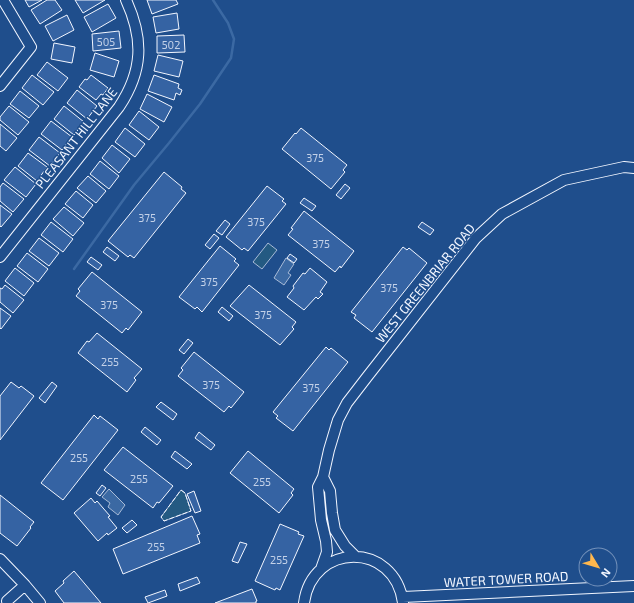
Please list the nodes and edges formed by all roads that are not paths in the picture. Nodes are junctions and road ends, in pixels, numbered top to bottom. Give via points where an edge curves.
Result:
1 (3, 0) edge
2 (126, 0) edge
3 (0, 86) edge
4 (634, 168) edge
5 (0, 257) edge
6 (323, 477) junction
7 (354, 556) junction
8 (0, 559) edge
9 (320, 569) junction
10 (25, 585) junction
11 (634, 586) edge
12 (5, 599) edge
13 (403, 600) edge
14 (40, 603) edge
15 (304, 603) edge

1 - 3 street via 31,47
2 - 5 street, PLEASANT HILL LANE via 137,29 139,49 137,68 128,92 119,107
4 - 6 street, WEST GREENBRIAR ROAD via 564,180 502,214 487,227 347,403 338,420
6 - 7 street via 330,491 335,530
6 - 9 street, WEST GREENBRIAR ROAD via 318,493 327,552
7 - 9 street via 330,562
7 - 13 street via 370,559 385,567 400,586
8 - 10 street
9 - 15 street via 308,587
10 - 12 street
10 - 14 street
11 - 13 street, WATER TOWER ROAD

